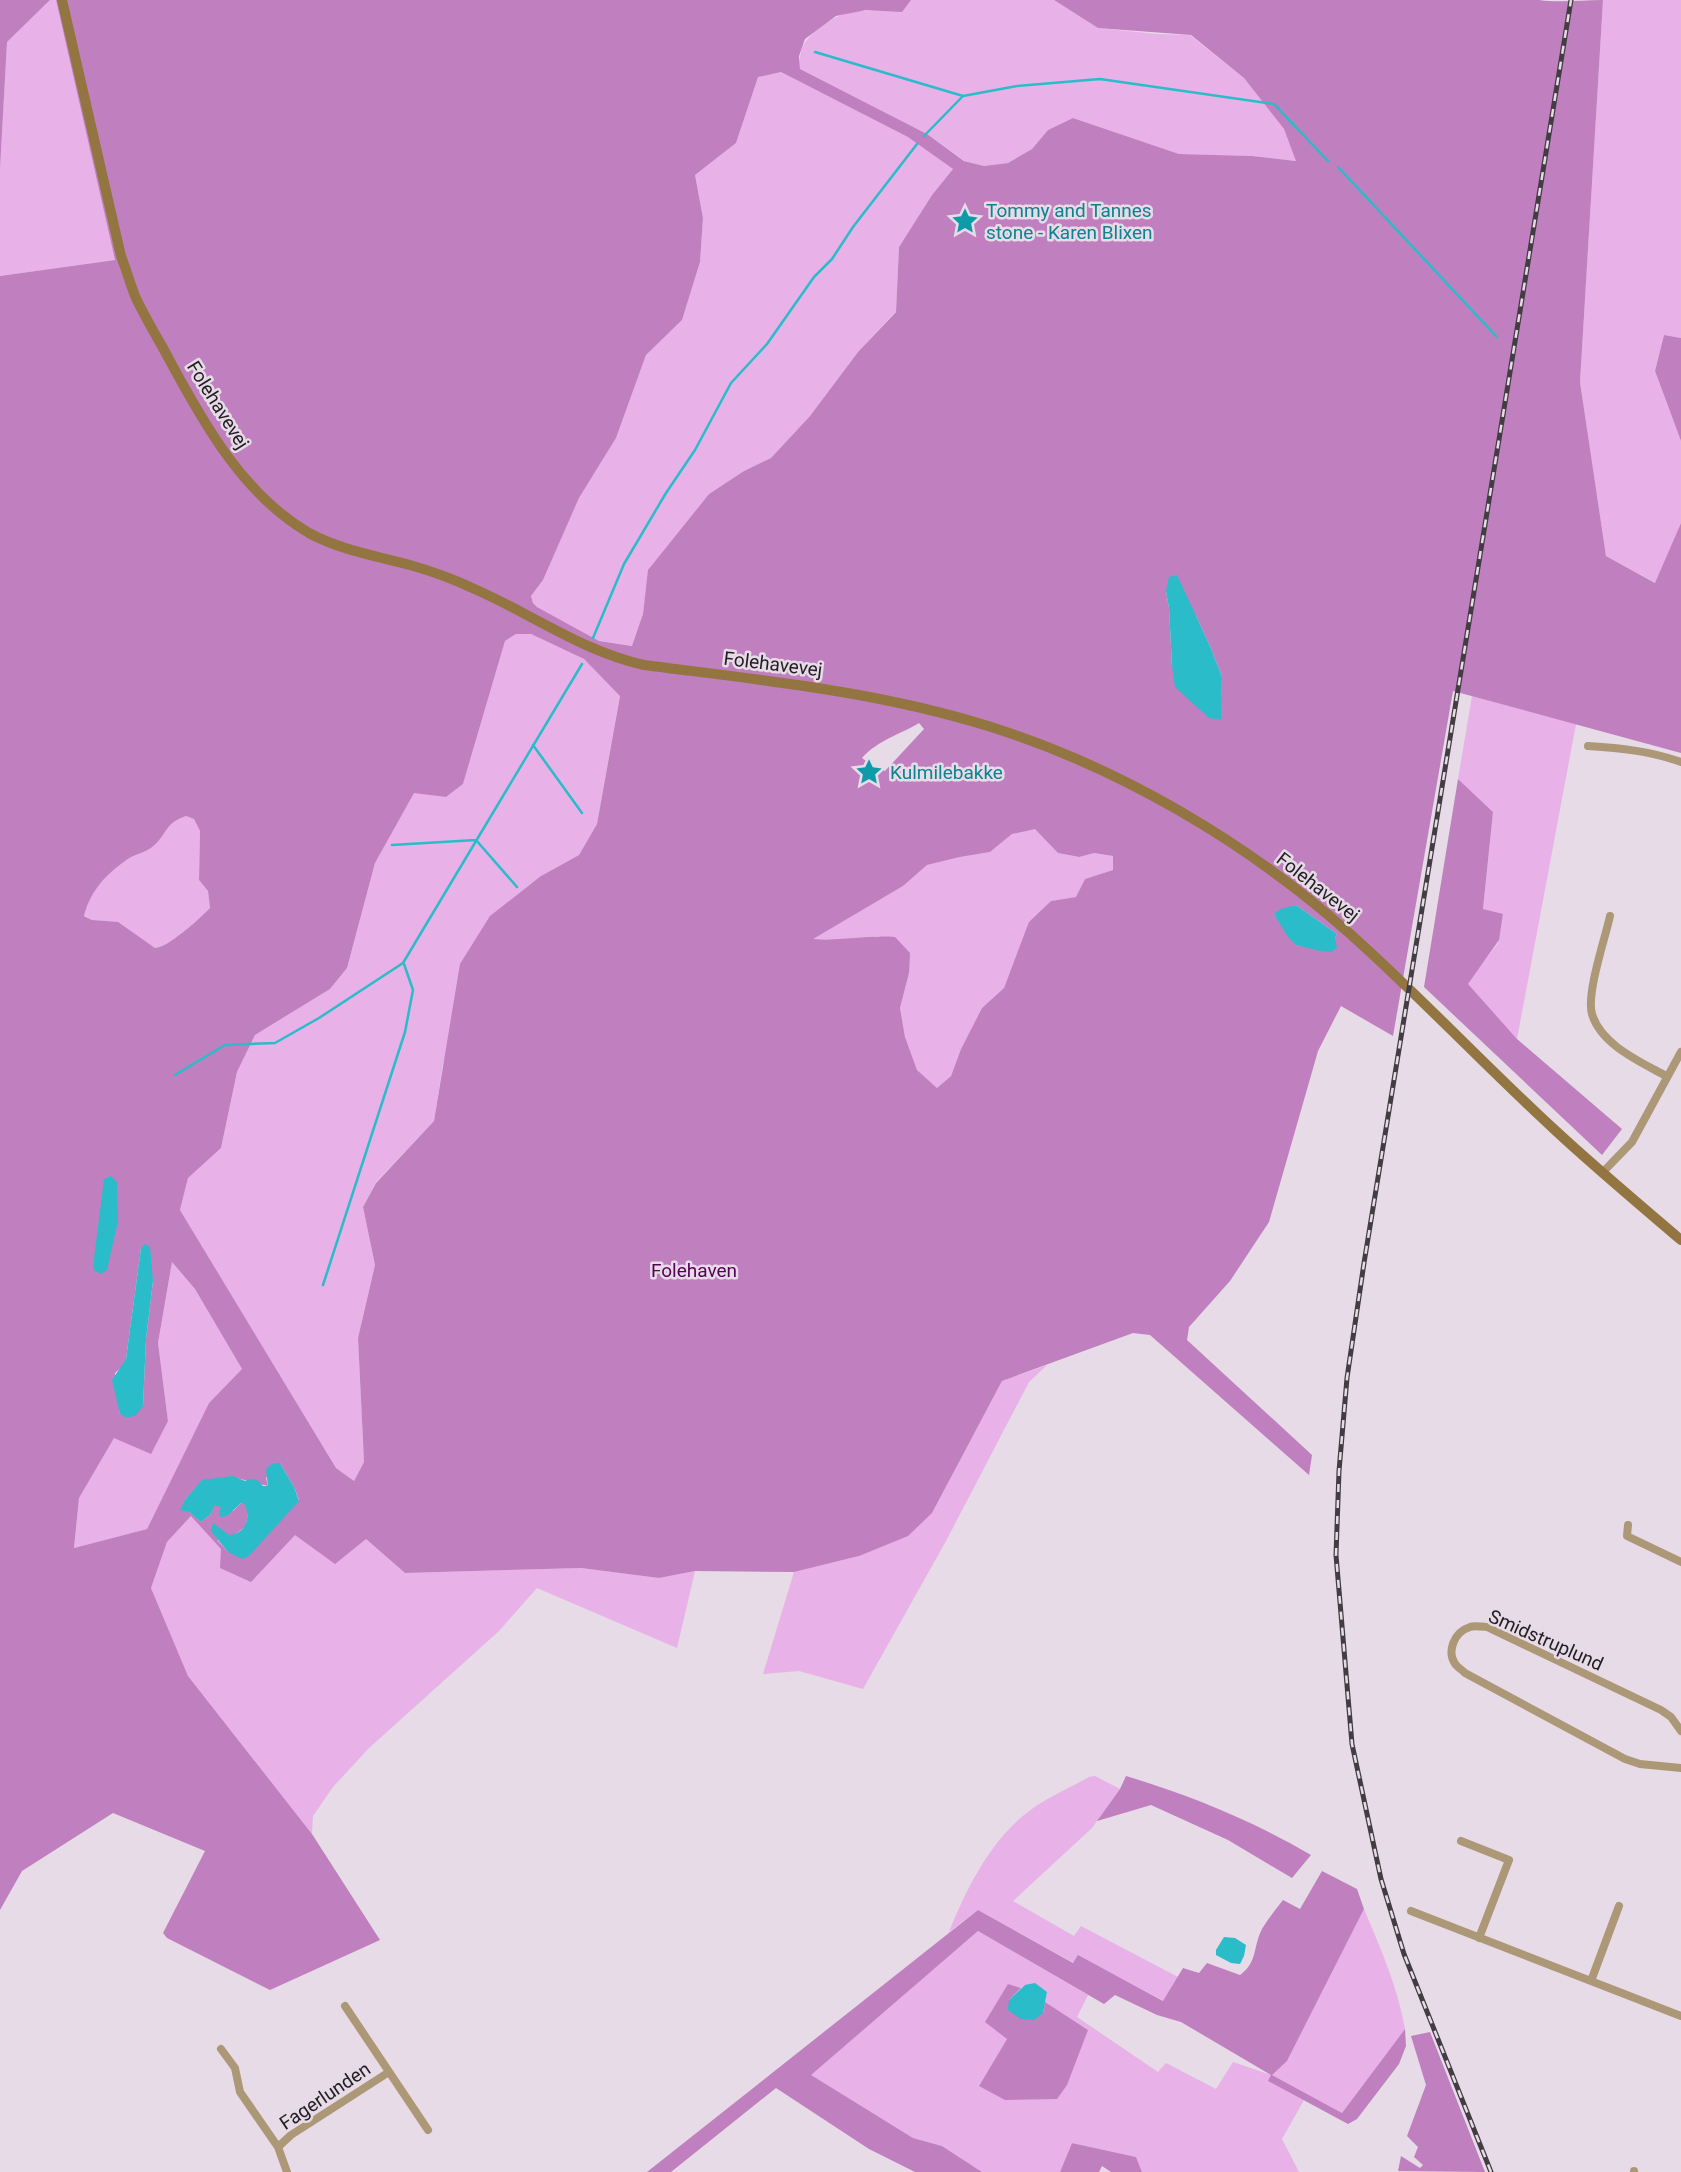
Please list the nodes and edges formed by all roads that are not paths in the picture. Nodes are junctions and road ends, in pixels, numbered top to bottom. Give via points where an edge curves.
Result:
1 (62, 0) edge
2 (1588, 746) dead end
3 (1681, 762) edge
4 (1610, 916) dead end
5 (1681, 1052) edge
6 (1667, 1076) junction
7 (1602, 1173) junction
8 (1681, 1240) edge
9 (1628, 1525) dead end
10 (1681, 1562) edge
11 (1681, 1731) edge
12 (1681, 1768) edge
13 (1461, 1841) dead end
14 (1619, 1906) dead end
15 (1411, 1911) dead end
16 (1479, 1938) junction
17 (1591, 1980) junction
18 (345, 2006) dead end
19 (1681, 2016) edge
20 (221, 2049) dead end
21 (389, 2072) junction
22 (428, 2130) dead end
23 (278, 2147) junction
24 (287, 2172) edge

1 - 7 street, Folehavevej via 121,256 135,296 214,439 244,478 278,510 340,547 456,581 618,659 841,691 932,711 1055,750 1142,792 1238,849 1330,917
2 - 3 street via 1628,749
4 - 6 street via 1591,998 1592,1013 1610,1040
5 - 6 street
6 - 7 street via 1632,1142
7 - 8 street, Folehavevej
9 - 10 street via 1627,1536
11 - 12 street, Smidstruplund via 1661,1710 1487,1627 1472,1626 1459,1632 1453,1643 1455,1664 1465,1673 1625,1759
13 - 16 street via 1509,1860
14 - 17 street
15 - 16 street
16 - 17 street
17 - 19 street
18 - 21 street, Fagerlunden
20 - 23 street, Fagerlunden via 234,2068 240,2092
21 - 22 street, Fagerlunden
21 - 23 street, Fagerlunden
23 - 24 street, Fagerlunden

